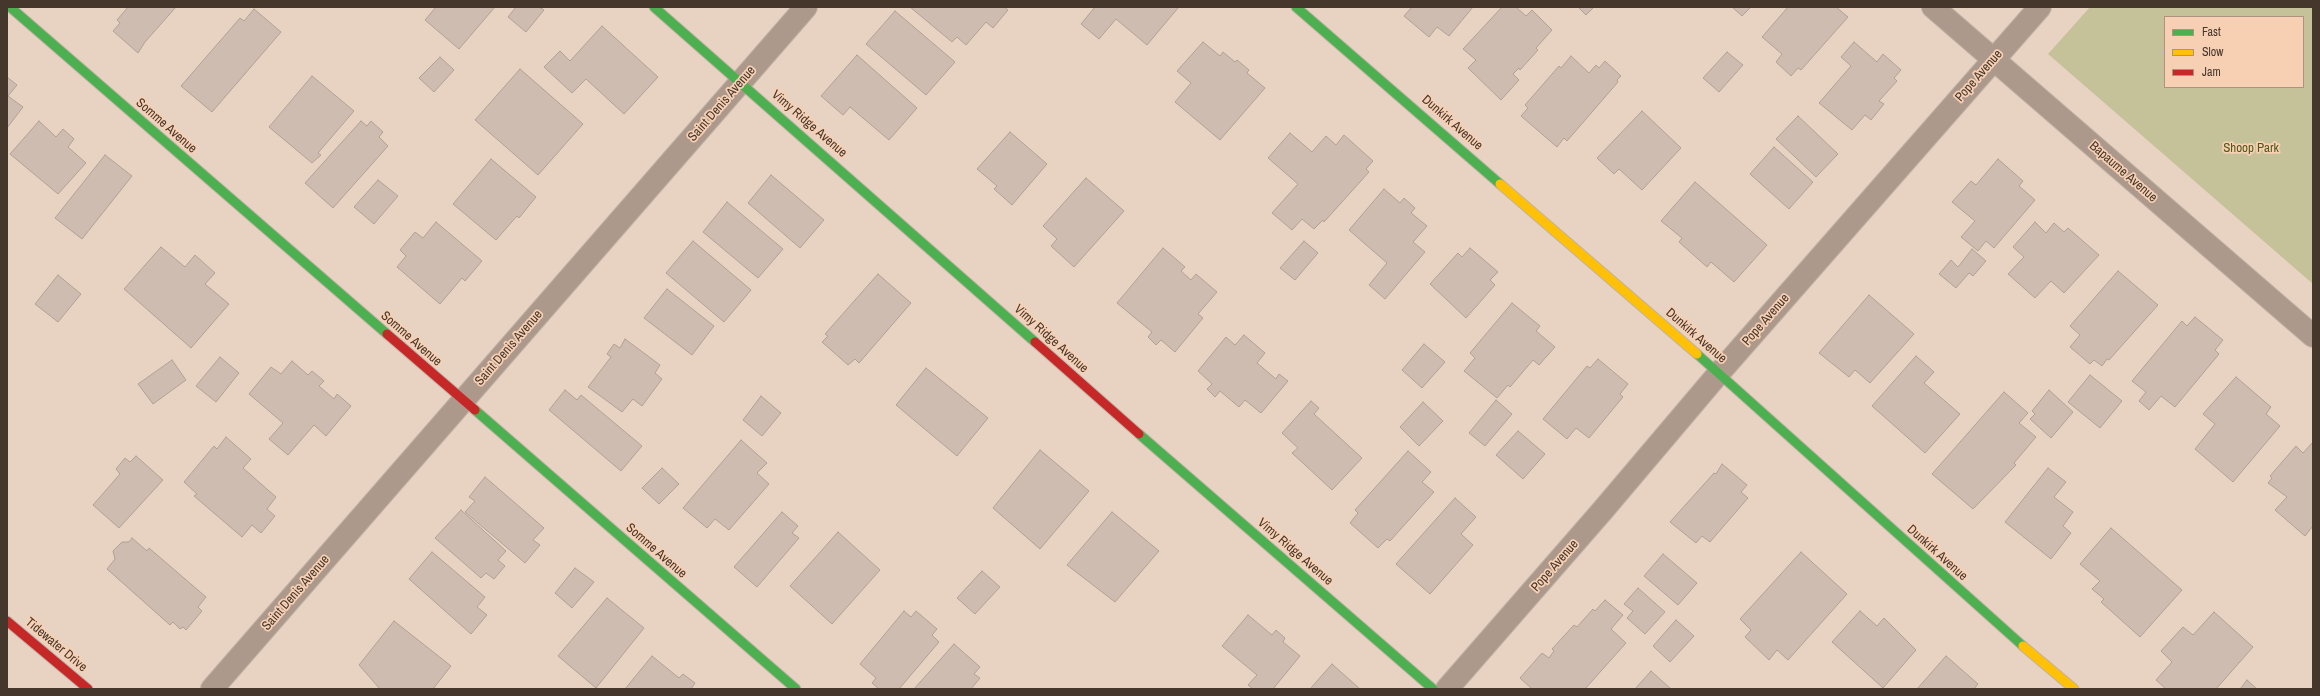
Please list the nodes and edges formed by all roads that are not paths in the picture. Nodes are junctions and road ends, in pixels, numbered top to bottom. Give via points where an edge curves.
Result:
1 (10, 7) edge
2 (654, 7) edge
3 (806, 7) edge
4 (1296, 7) edge
5 (1933, 7) edge
6 (2040, 7) edge
7 (1993, 60) junction
8 (741, 82) junction
9 (2313, 336) edge
10 (1719, 373) junction
11 (463, 402) junction
12 (7, 621) edge
13 (88, 689) edge
14 (212, 689) edge
15 (796, 689) edge
16 (1433, 689) edge
17 (1447, 689) edge
18 (2074, 689) edge

1 - 11 main road, Somme Avenue
2 - 8 main road, Vimy Ridge Avenue
3 - 8 street, Saint Denis Avenue
4 - 10 main road, Dunkirk Avenue
5 - 7 street, Bapaume Avenue
6 - 7 street, Pope Avenue
7 - 9 street, Bapaume Avenue
7 - 10 street, Pope Avenue
8 - 11 street, Saint Denis Avenue
8 - 16 main road, Vimy Ridge Avenue via 1104,404
10 - 17 street, Pope Avenue
10 - 18 main road, Dunkirk Avenue via 1973,602
11 - 14 street, Saint Denis Avenue
11 - 15 main road, Somme Avenue
12 - 13 main road, Tidewater Drive

